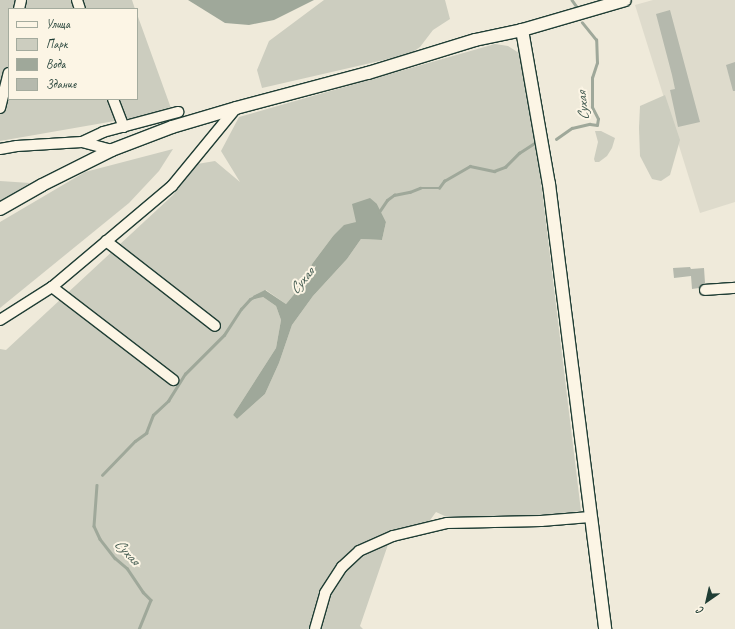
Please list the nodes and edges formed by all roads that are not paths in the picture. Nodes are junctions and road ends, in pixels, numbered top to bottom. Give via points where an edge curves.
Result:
1 (625, 0) edge
2 (522, 30) junction
3 (8, 77) edge
4 (114, 100) edge
5 (0, 108) edge
6 (236, 108) junction
7 (178, 112) dead end
8 (124, 127) junction
9 (82, 142) junction
10 (0, 150) edge
11 (112, 150) junction
12 (0, 209) edge
13 (106, 242) junction
14 (52, 287) junction
15 (735, 288) edge
16 (705, 290) dead end
17 (0, 320) edge
18 (215, 326) dead end
19 (173, 380) dead end
20 (590, 517) junction
21 (315, 629) edge
22 (605, 629) edge

1 - 2 main road
2 - 6 main road via 476,40 368,73
2 - 20 main road via 549,184
3 - 5 street
4 - 8 street
6 - 11 main road via 172,127
6 - 13 street via 172,186
7 - 8 street
8 - 9 street via 103,132
9 - 10 street via 17,146
9 - 11 street
11 - 12 main road
13 - 14 street
13 - 18 street
14 - 17 street
14 - 19 street
15 - 16 street
20 - 21 street via 447,523 393,536 359,551 342,567 325,593
20 - 22 main road

